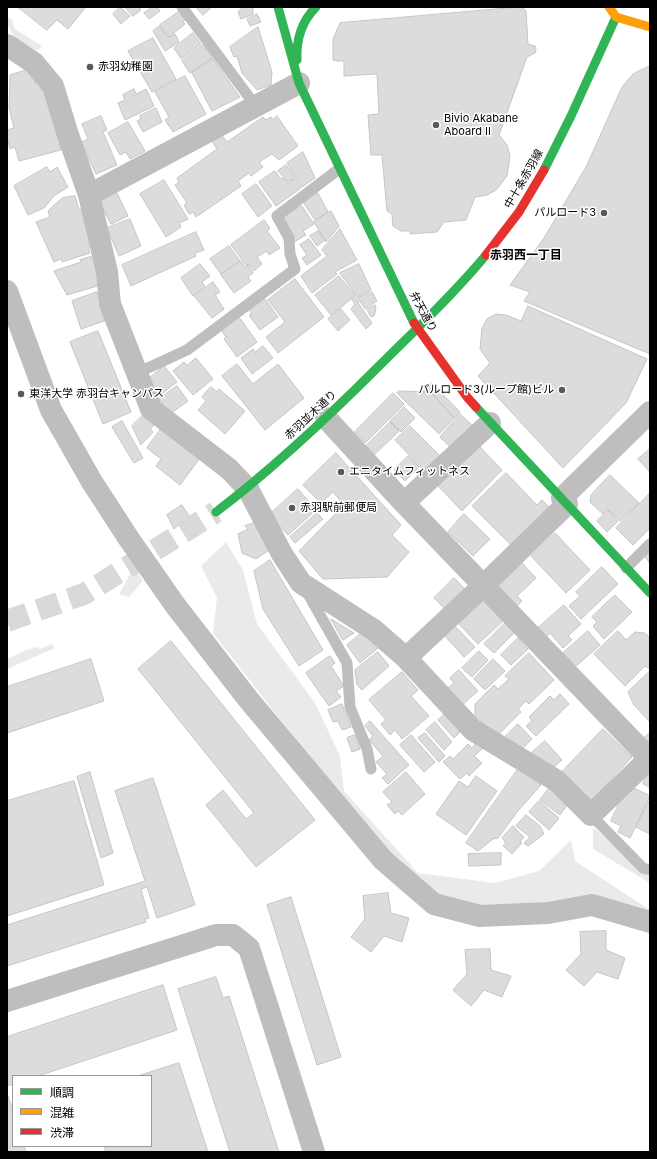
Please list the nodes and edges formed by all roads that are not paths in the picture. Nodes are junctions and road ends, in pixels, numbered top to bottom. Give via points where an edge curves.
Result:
1 (182, 7) edge
2 (278, 7) edge
3 (302, 7) edge
4 (316, 7) edge
5 (609, 7) edge
6 (616, 17) junction
7 (650, 27) edge
8 (297, 44) junction
9 (7, 45) edge
10 (299, 83) junction
11 (255, 105) junction
12 (339, 169) junction
13 (89, 195) junction
14 (7, 291) edge
15 (417, 329) junction
16 (137, 373) junction
17 (650, 412) edge
18 (326, 418) junction
19 (490, 423) junction
20 (248, 489) junction
21 (564, 501) junction
22 (404, 503) junction
23 (216, 512) tunnel mouth
24 (650, 544) edge
25 (626, 568) junction
26 (302, 583) junction
27 (484, 586) junction
28 (650, 593) edge
29 (406, 658) junction
30 (650, 758) edge
31 (371, 769) dead end
32 (591, 815) junction
33 (650, 870) edge
34 (650, 922) edge
35 (7, 1001) edge
36 (314, 1152) edge

1 - 11 lane
2 - 10 street, 弁天通り
3 - 8 street
4 - 8 street via 304,20
5 - 6 street
6 - 7 street
6 - 15 street, 中十条赤羽線 via 548,164 520,211 467,279
8 - 10 street
9 - 13 street via 34,64 53,86
10 - 11 street
10 - 12 street, 弁天通り
11 - 13 street
12 - 15 street, 弁天通り
12 - 16 lane via 277,216 289,238 290,254 295,269 187,350
13 - 16 street via 107,272 110,304
14 - 34 street via 51,410 92,482 129,539 175,605 248,699 383,860 434,904 480,916 548,912 592,905
15 - 18 street, 赤羽並木通り
15 - 19 street, 弁天通り via 467,397
16 - 20 street via 151,409 229,469
17 - 21 street
18 - 20 street, 赤羽並木通り
18 - 22 street
19 - 21 street, 弁天通り
19 - 22 street
20 - 23 street, 赤羽並木通り
20 - 26 street via 282,554
21 - 25 street, 弁天通り
21 - 27 street
22 - 27 street
24 - 25 lane
25 - 28 street, 弁天通り
26 - 29 street via 374,630
26 - 31 lane via 347,663 350,707 367,748
27 - 29 street
27 - 30 street
29 - 32 street via 473,730 557,781
30 - 32 street
32 - 33 lane via 642,868
35 - 36 street via 216,935 233,935 249,948

